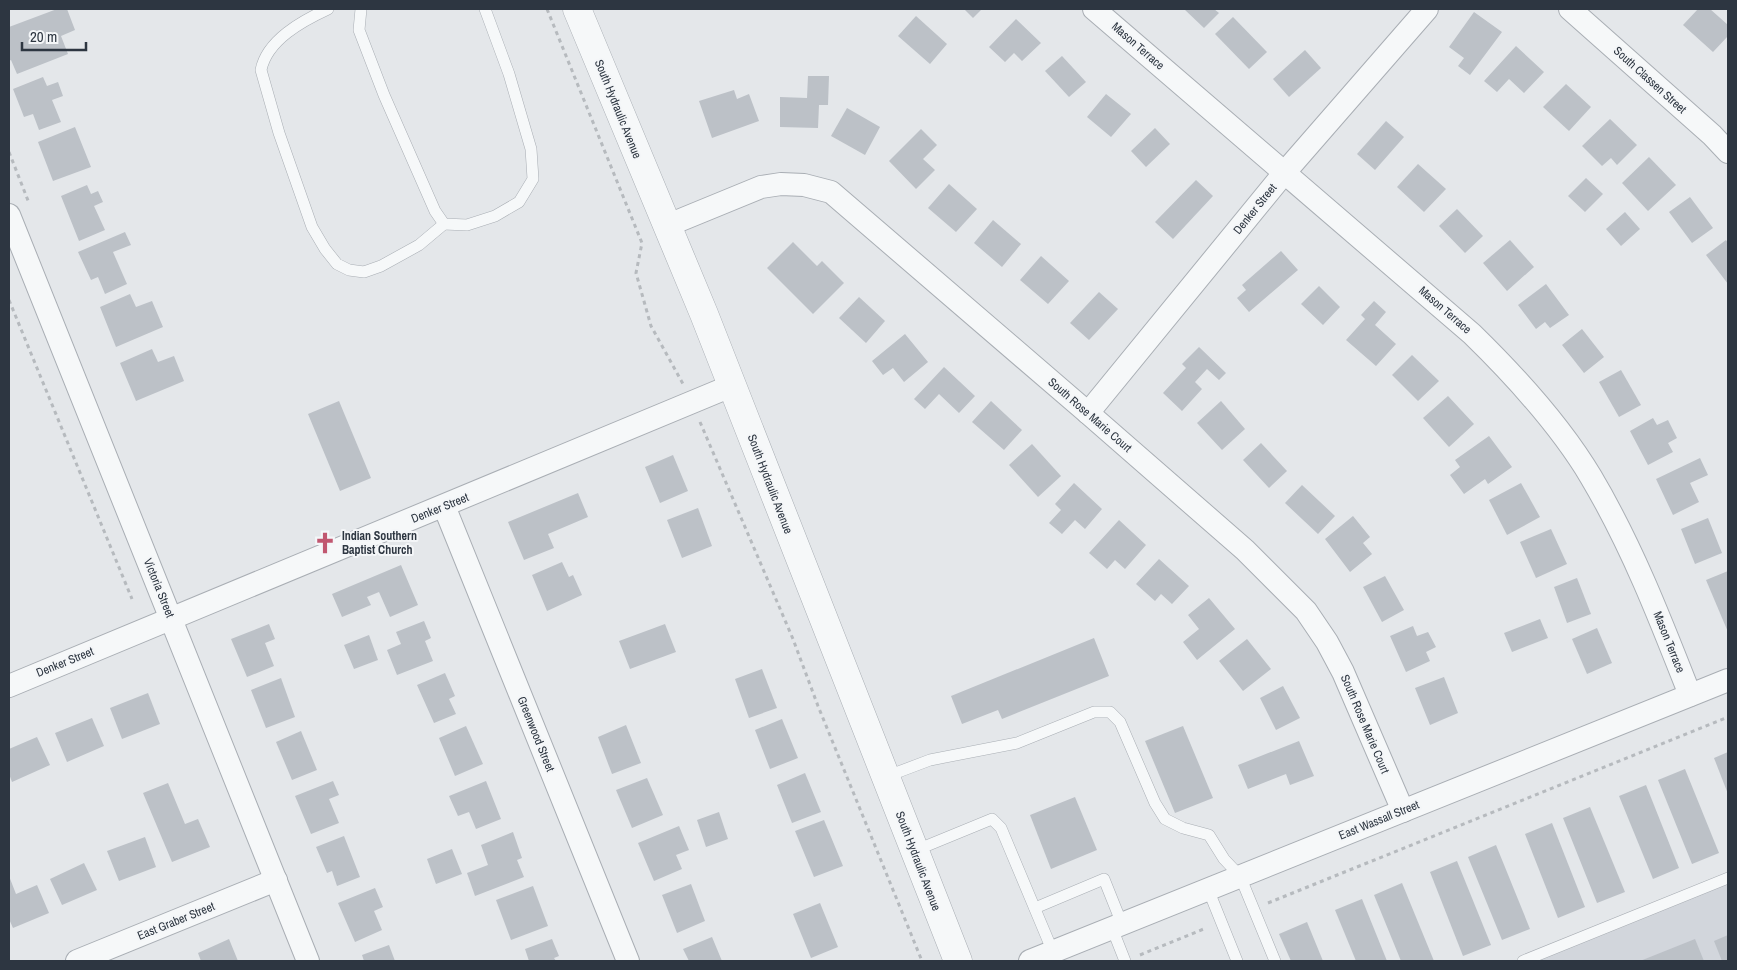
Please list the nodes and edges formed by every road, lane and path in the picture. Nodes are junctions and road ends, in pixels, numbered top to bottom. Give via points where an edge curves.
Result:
1 (328, 9) edge
2 (360, 9) edge
3 (485, 9) edge
4 (547, 9) edge
5 (578, 9) edge
6 (1094, 9) edge
7 (1427, 9) edge
8 (1570, 9) edge
9 (1728, 152) edge
10 (1286, 172) junction
11 (9, 215) edge
12 (444, 224) junction
13 (666, 226) junction
14 (9, 300) edge
15 (731, 386) junction
16 (692, 403) junction
17 (1088, 412) junction
18 (444, 506) junction
19 (132, 599) dead end
20 (171, 619) junction
21 (1728, 680) edge
22 (9, 686) edge
23 (1690, 695) junction
24 (1728, 717) edge
25 (885, 777) junction
26 (1403, 811) junction
27 (914, 850) junction
28 (1240, 876) junction
29 (1728, 878) edge
30 (276, 880) junction
31 (1208, 890) junction
32 (1035, 908) junction
33 (1254, 909) junction
34 (1221, 922) junction
35 (1117, 926) junction
36 (1053, 952) junction
37 (77, 961) edge
38 (308, 961) edge
39 (628, 961) edge
40 (922, 961) edge
41 (958, 961) edge
42 (1030, 961) edge
43 (1125, 961) edge
44 (1236, 961) edge
45 (1275, 961) edge
46 (1523, 961) edge

1 - 12 lane via 284,35 268,51 261,70 279,134 312,227 337,264 364,272 419,245
2 - 12 lane via 359,30 384,95 435,211
3 - 12 lane via 509,74 531,149 533,179 519,202 495,216 467,226
4 - 16 path via 642,243 636,273 651,326
5 - 13 street, South Hydraulic Avenue
6 - 10 street, Mason Terrace
7 - 10 street, Denker Street
8 - 9 street, South Classen Street
10 - 17 street, Denker Street
10 - 23 street, Mason Terrace via 1472,334 1502,363 1562,435 1610,509 1658,614
11 - 20 street, Victoria Street
13 - 15 street, South Hydraulic Avenue
13 - 17 street, South Rose Marie Court via 761,187 804,185 831,192
14 - 19 path
15 - 16 street, Denker Street
15 - 25 street, South Hydraulic Avenue
16 - 18 street, Denker Street
16 - 40 path via 793,639
17 - 26 street, South Rose Marie Court via 1245,550 1306,611 1343,672
18 - 20 street, Denker Street
18 - 39 street, Greenwood Street
20 - 22 street, Denker Street
20 - 30 street, Victoria Street
21 - 23 street, East Wassall Street
23 - 26 street, East Wassall Street
24 - 33 path
25 - 27 street, South Hydraulic Avenue
25 - 28 lane via 930,760 1017,744 1094,712 1110,712 1120,722 1155,804 1165,819 1209,835 1224,859
26 - 28 street, East Wassall Street
27 - 32 lane via 992,820 1001,828
27 - 41 street, South Hydraulic Avenue
28 - 31 street, East Wassall Street
28 - 33 lane
29 - 46 lane
30 - 37 street, East Graber Street
30 - 38 street, Victoria Street
31 - 34 lane
31 - 35 street, East Wassall Street
32 - 35 lane via 1104,879
32 - 36 lane
33 - 45 lane
34 - 43 path
34 - 44 lane
35 - 36 street, East Wassall Street
35 - 43 lane
36 - 42 street, East Wassall Street

